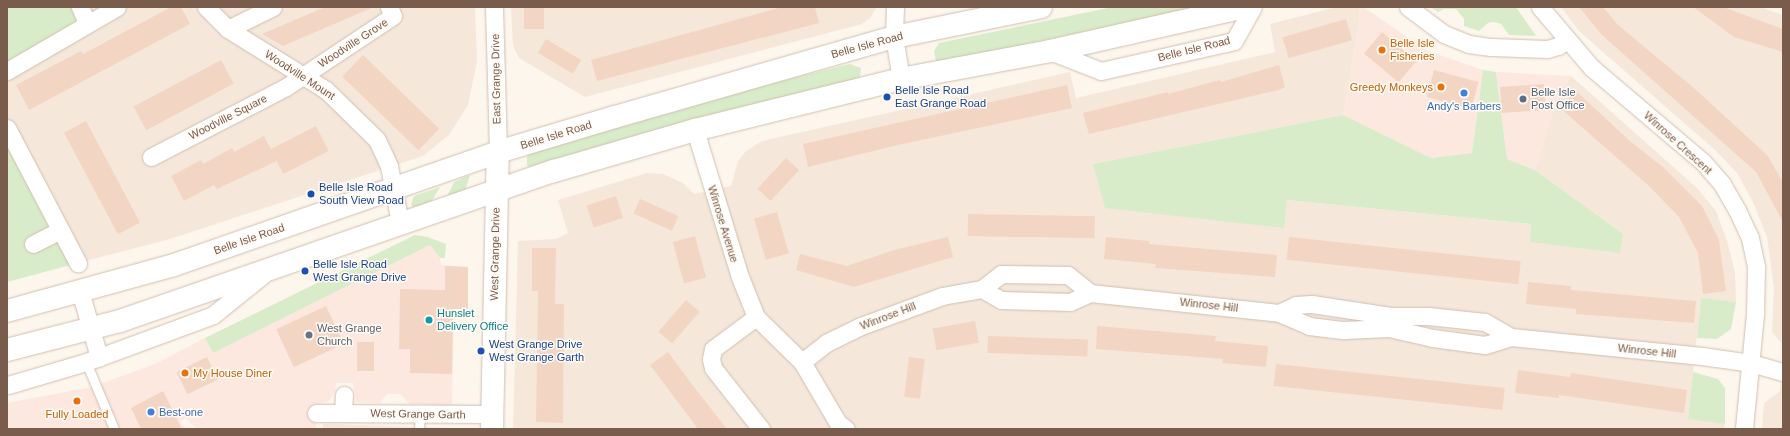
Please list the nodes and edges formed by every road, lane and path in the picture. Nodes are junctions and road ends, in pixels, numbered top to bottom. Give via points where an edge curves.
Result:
1 (80, 7) edge
2 (117, 7) edge
3 (206, 7) edge
4 (273, 7) edge
5 (389, 7) edge
6 (494, 7) edge
7 (895, 7) edge
8 (1041, 7) edge
9 (1246, 7) edge
10 (1253, 7) edge
11 (1408, 7) edge
12 (1540, 7) edge
13 (87, 23) junction
14 (228, 29) junction
15 (894, 36) junction
16 (1568, 40) junction
17 (1050, 51) junction
18 (7, 71) edge
19 (304, 75) junction
20 (901, 79) junction
21 (7, 128) edge
22 (695, 130) junction
23 (498, 152) junction
24 (151, 157) dead end
25 (392, 189) junction
26 (496, 191) junction
27 (400, 223) junction
28 (60, 230) junction
29 (33, 244) dead end
30 (78, 264) dead end
31 (271, 269) junction
32 (982, 289) junction
33 (80, 291) junction
34 (1090, 293) junction
35 (7, 311) edge
36 (756, 316) junction
37 (1390, 322) junction
38 (91, 328) junction
39 (1510, 337) junction
40 (7, 350) edge
41 (92, 360) junction
42 (802, 362) junction
43 (1751, 363) junction
44 (1783, 372) edge
45 (8, 385) dead end
46 (344, 395) dead end
47 (316, 412) dead end
48 (343, 413) junction
49 (419, 421) edge
50 (492, 422) edge
51 (838, 427) edge
52 (114, 429) edge
53 (761, 429) edge
54 (1744, 429) edge

1 - 13 street
2 - 13 street
3 - 14 street, Woodville Mount
4 - 14 street
5 - 19 street, Woodville Grove via 393,16
6 - 23 street, East Grange Drive
7 - 15 street
8 - 15 street, Belle Isle Road
9 - 17 street
10 - 17 street, Belle Isle Road via 1234,41 1101,71
11 - 16 street via 1444,34 1469,44 1547,49
12 - 16 street, Winrose Crescent
13 - 18 street
14 - 19 street, Woodville Mount
15 - 20 street
15 - 23 street, Belle Isle Road
16 - 43 street, Winrose Crescent via 1592,68 1703,162 1722,184 1737,210 1750,238 1756,268
17 - 20 street
19 - 24 street, Woodville Square via 286,87
19 - 25 street, Woodville Mount via 348,109 377,140 389,166
20 - 22 street
21 - 28 street
22 - 26 street via 554,171
22 - 36 street, Winrose Avenue via 740,277
23 - 25 street, Belle Isle Road
23 - 26 street, West Grange Drive
25 - 27 street, Woodville Mount
25 - 33 street, Belle Isle Road via 174,265
26 - 27 street
26 - 50 street, West Grange Drive
27 - 31 street
28 - 29 street
28 - 30 street
31 - 38 street via 120,321
31 - 41 street via 213,315
32 - 34 street via 1000,300 1070,302
32 - 34 street, Winrose Hill via 1001,274 1068,275
32 - 42 street, Winrose Hill via 942,296 897,311 826,343
33 - 35 street, Belle Isle Road
33 - 38 street
34 - 37 street, Winrose Hill via 1279,313 1309,326 1344,330
36 - 42 street, Winrose Avenue
36 - 53 street via 713,349 711,359 713,368
37 - 39 street, Winrose Hill via 1485,322
37 - 39 street, Winrose Hill via 1433,338 1484,345
38 - 40 street
38 - 41 street
39 - 43 street, Winrose Hill
41 - 45 street
41 - 52 lane
42 - 51 street, Winrose Avenue
43 - 44 street, Winrose Hill
43 - 54 street, Winrose Crescent
46 - 48 street
47 - 48 street, West Grange Garth
48 - 49 street, West Grange Garth
49 - 50 street, West Grange Garth

